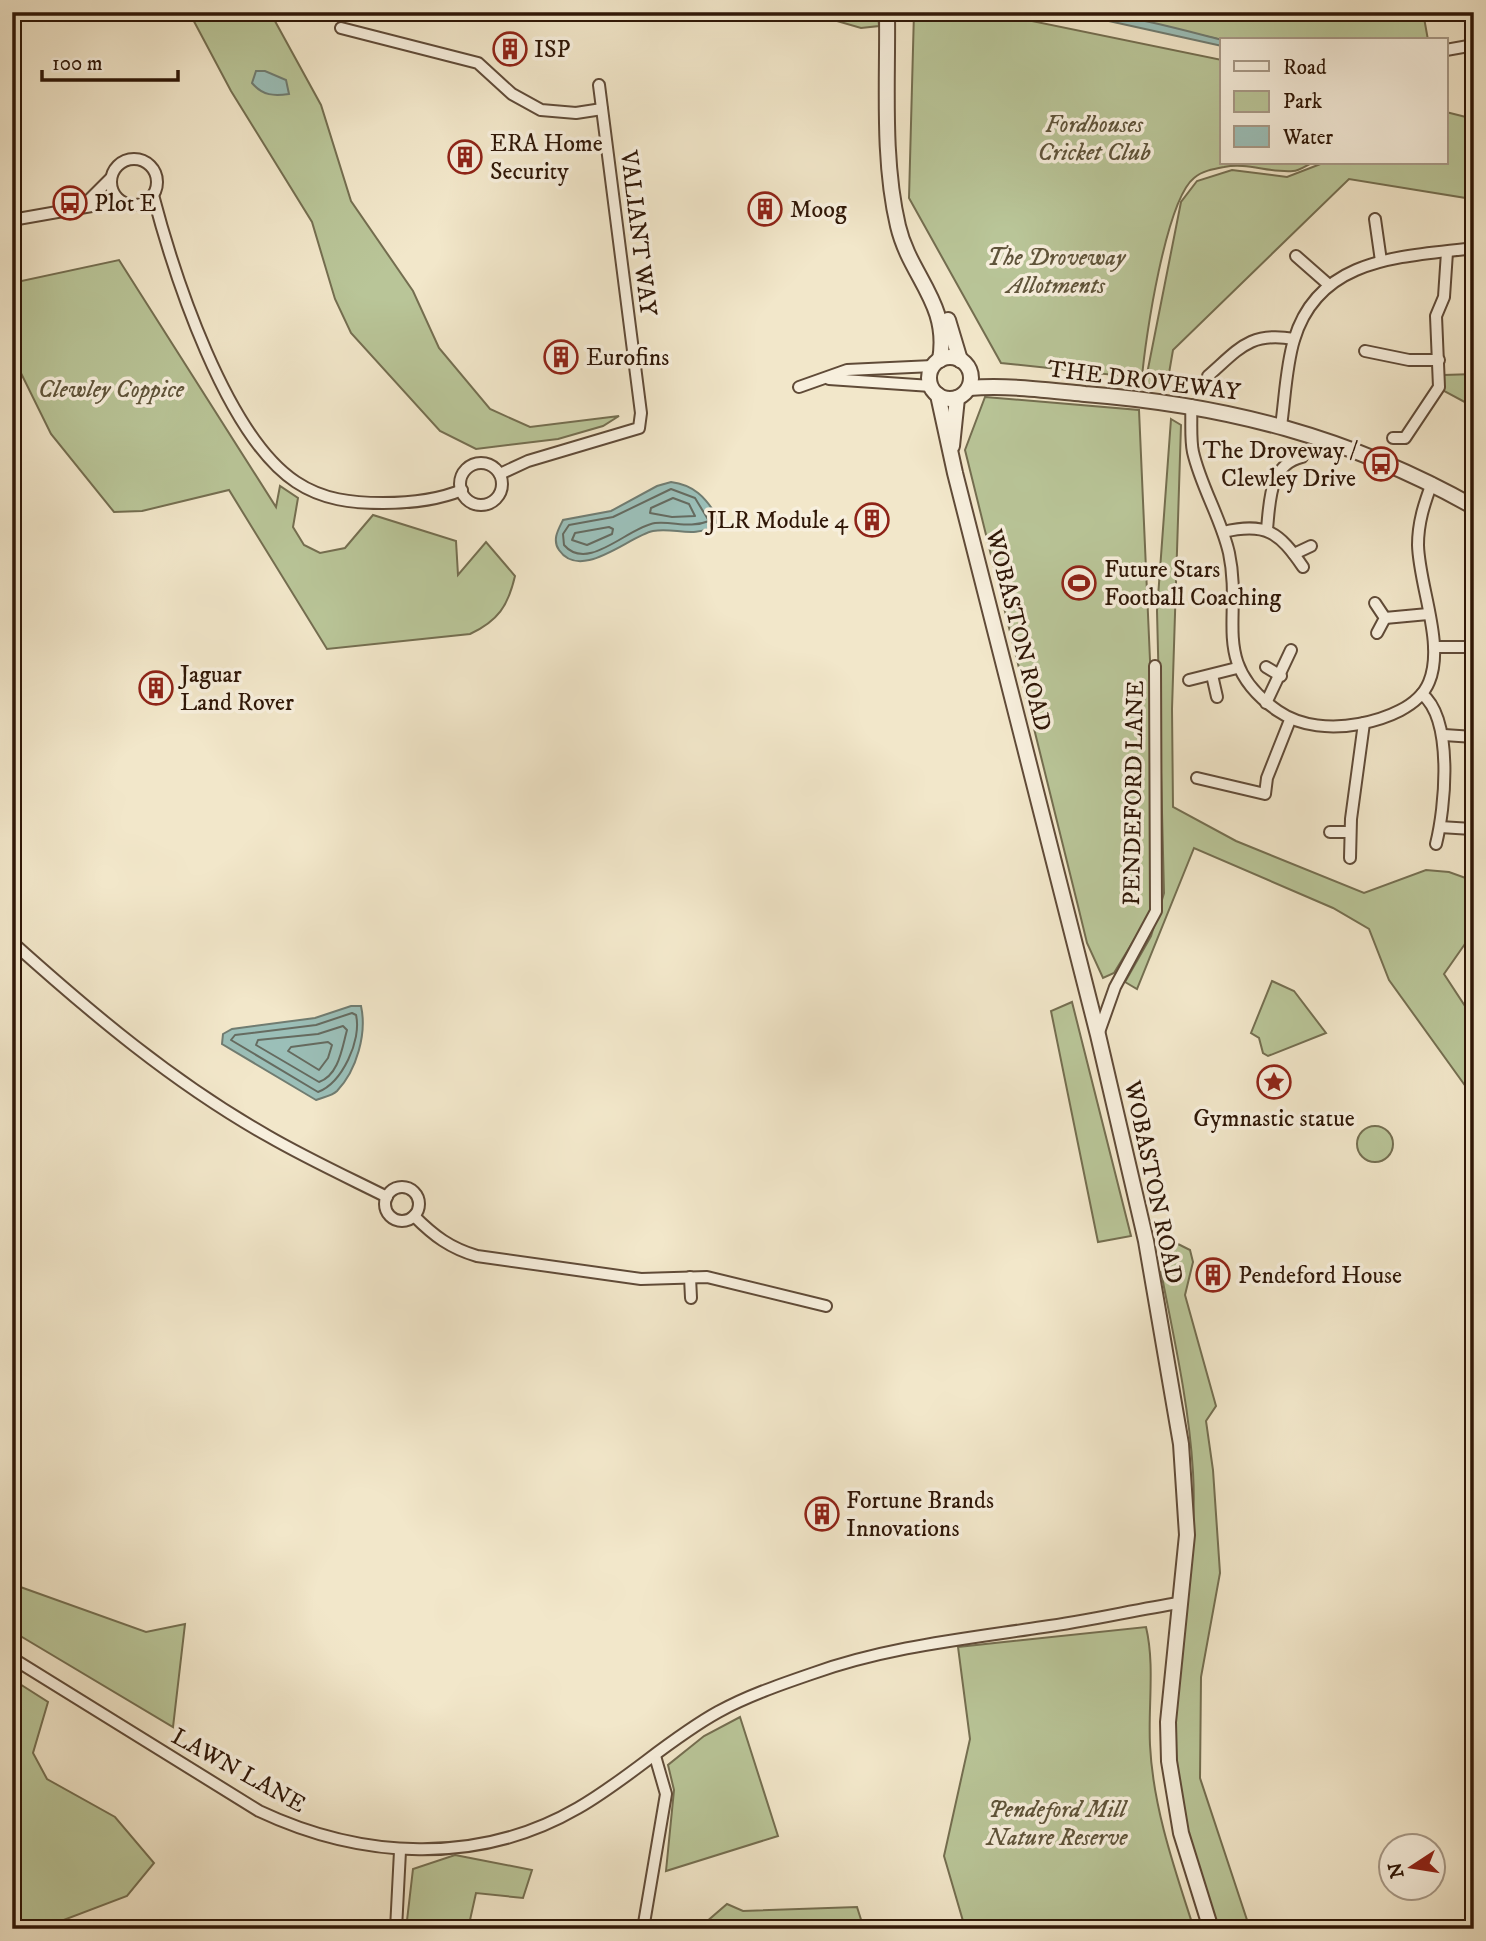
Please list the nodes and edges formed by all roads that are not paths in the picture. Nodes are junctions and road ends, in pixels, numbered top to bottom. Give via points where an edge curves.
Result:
1 (887, 12) edge
2 (341, 28) dead end
3 (1474, 45) edge
4 (1448, 50) edge
5 (599, 85) dead end
6 (602, 110) junction
7 (110, 179) junction
8 (153, 195) junction
9 (120, 201) junction
10 (140, 205) junction
11 (83, 206) junction
12 (12, 211) edge
13 (32, 215) junction
14 (1376, 219) dead end
15 (12, 220) edge
16 (164, 235) junction
17 (1474, 248) edge
18 (1447, 252) junction
19 (1296, 256) dead end
20 (911, 261) junction
21 (1381, 261) junction
22 (1329, 285) junction
23 (1294, 339) junction
24 (1365, 351) dead end
25 (960, 360) junction
26 (1439, 360) junction
27 (937, 363) junction
28 (1208, 376) dead end
29 (823, 379) junction
30 (799, 387) dead end
31 (966, 387) junction
32 (934, 391) junction
33 (1191, 405) junction
34 (1281, 426) junction
35 (1393, 438) dead end
36 (1287, 448) dead end
37 (951, 455) junction
38 (500, 474) junction
39 (1432, 483) junction
40 (461, 490) junction
41 (1474, 507) edge
42 (1267, 529) junction
43 (1223, 532) junction
44 (1311, 546) dead end
45 (1294, 554) junction
46 (1303, 567) dead end
47 (1375, 603) dead end
48 (1428, 614) junction
49 (1385, 618) junction
50 (1377, 633) dead end
51 (1434, 647) junction
52 (1474, 647) edge
53 (1291, 650) dead end
54 (1155, 666) dead end
55 (1266, 667) dead end
56 (1237, 668) junction
57 (1212, 675) junction
58 (1281, 676) junction
59 (1189, 680) dead end
60 (1422, 694) junction
61 (1217, 696) dead end
62 (1266, 703) junction
63 (1290, 720) junction
64 (1364, 723) junction
65 (1444, 735) junction
66 (1474, 737) edge
67 (1196, 778) dead end
68 (1265, 794) junction
69 (1267, 807) dead end
70 (1440, 827) junction
71 (1472, 829) dead end
72 (1330, 832) dead end
73 (1350, 832) junction
74 (1436, 844) dead end
75 (1350, 858) dead end
76 (12, 942) edge
77 (1098, 1035) junction
78 (387, 1197) junction
79 (414, 1216) junction
80 (690, 1277) junction
81 (691, 1298) dead end
82 (826, 1306) dead end
83 (1179, 1603) junction
84 (12, 1658) edge
85 (655, 1756) junction
86 (400, 1851) junction
87 (396, 1929) edge
88 (643, 1929) edge
89 (1212, 1929) edge

1 - 20 street via 894,196 897,225
2 - 6 street via 478,63 512,94 541,110
3 - 4 street
5 - 6 street, VALIANT WAY
6 - 38 street, VALIANT WAY via 641,413 639,428 528,461
7 - 8 street via 122,162 144,161 157,179
7 - 9 street via 112,192
7 - 11 street
8 - 10 street
8 - 16 street
9 - 10 street
9 - 11 street
10 - 16 street
11 - 13 street
12 - 13 street
13 - 15 street
14 - 21 street
16 - 40 street via 229,396 256,442 284,472 321,496 362,503 423,500
17 - 18 street
18 - 21 street
18 - 26 street via 1444,298 1436,316
19 - 22 street
20 - 25 street via 944,306
20 - 27 street via 936,307 944,336
21 - 22 street via 1341,275
22 - 23 street
23 - 28 street via 1274,335 1252,338
23 - 34 street
24 - 26 street via 1409,360
25 - 27 street
25 - 31 street
26 - 35 street via 1436,393 1405,438
27 - 29 street via 919,370 847,370
27 - 32 street, WOBASTON ROAD
29 - 30 street
29 - 32 street
31 - 32 street
31 - 33 street, THE DROVEWAY via 1001,386
31 - 37 street, WOBASTON ROAD
32 - 37 street, WOBASTON ROAD
33 - 34 street, THE DROVEWAY
33 - 43 street via 1193,451
34 - 39 street, THE DROVEWAY via 1361,452
36 - 42 street via 1297,458 1275,478
37 - 77 street, WOBASTON ROAD
38 - 40 street via 487,463 470,466
38 - 40 street via 501,492 488,503 472,502
39 - 41 street, THE DROVEWAY
39 - 48 street via 1420,516 1418,546
42 - 43 street
42 - 45 street
43 - 56 street via 1229,555
44 - 45 street
45 - 46 street
47 - 49 street
48 - 49 street
48 - 51 street
49 - 50 street
51 - 52 street
51 - 60 street via 1432,672
53 - 58 street
54 - 77 street, PENDEFORD LANE via 1156,911 1115,987
55 - 58 street
56 - 57 street
56 - 62 street
57 - 59 street
57 - 61 street
58 - 62 street
60 - 64 street via 1409,706
60 - 65 street
62 - 63 street
63 - 64 street via 1323,726
63 - 68 street
64 - 73 street
65 - 66 street
65 - 70 street
67 - 68 street
68 - 69 street
70 - 71 street
70 - 74 street
72 - 73 street
73 - 75 street
76 - 78 street via 142,1052 212,1101 267,1136
77 - 83 street, WOBASTON ROAD via 1146,1241 1181,1444 1187,1535
78 - 79 street via 386,1208 392,1217 402,1221
78 - 79 street via 397,1188 411,1190 419,1203
79 - 80 street via 440,1241 477,1256 641,1279
80 - 81 street
80 - 82 street via 731,1281
83 - 85 street, LAWN LANE via 942,1640 844,1663 717,1713
83 - 89 street, WOBASTON ROAD via 1169,1761 1181,1833
84 - 86 street, LAWN LANE via 259,1811 322,1837
85 - 86 street, LAWN LANE via 576,1809 515,1836 482,1844
85 - 88 street via 666,1794
86 - 87 street

